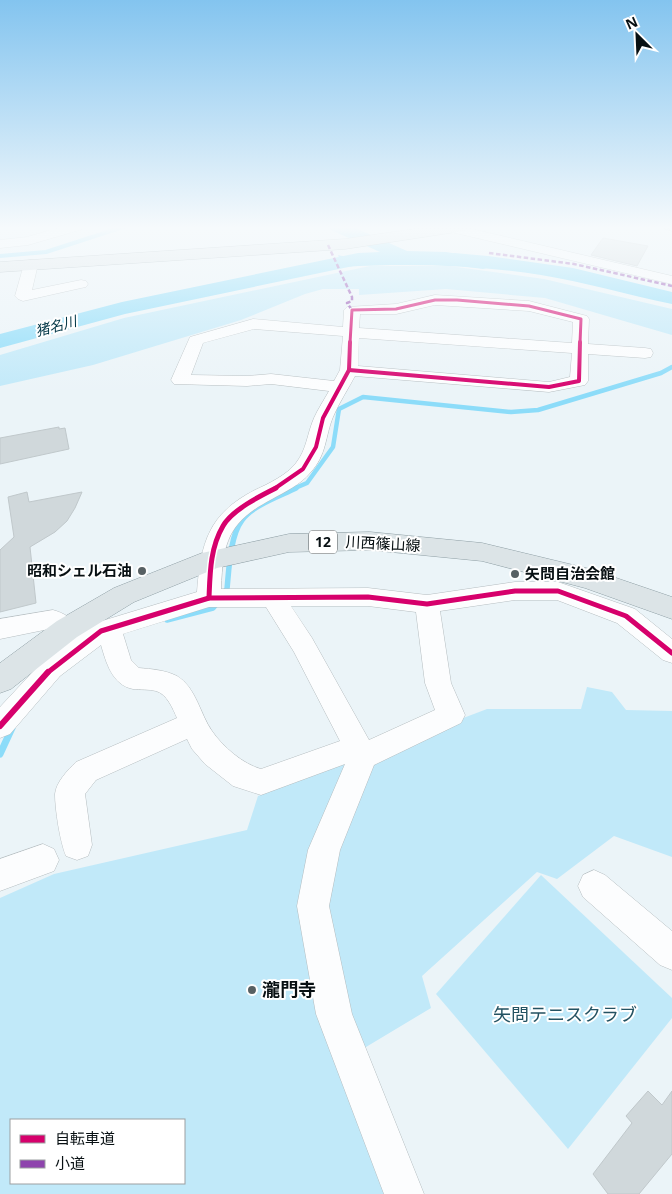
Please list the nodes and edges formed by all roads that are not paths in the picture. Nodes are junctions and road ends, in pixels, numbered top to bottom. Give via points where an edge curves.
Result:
1 (29, 282) edge
2 (81, 284) dead end
3 (352, 332) junction
4 (580, 349) junction
5 (645, 353) dead end
6 (349, 370) junction
7 (339, 387) junction
8 (212, 560) junction
9 (209, 598) junction
10 (272, 598) junction
11 (427, 604) junction
12 (672, 608) edge
13 (0, 629) edge
14 (67, 629) junction
15 (110, 629) junction
16 (672, 654) edge
17 (0, 680) edge
18 (194, 723) junction
19 (0, 726) edge
20 (360, 751) junction
21 (77, 845) dead end
22 (43, 860) dead end
23 (0, 875) edge
24 (608, 898) dead end
25 (672, 953) edge
26 (404, 1194) edge

1 - 2 street via 23,296
3 - 4 street
3 - 4 street via 352,310 396,309 435,300 457,300 529,306 581,319
3 - 6 street
3 - 7 street via 253,324 196,340 180,380 247,382 271,379
4 - 5 street
4 - 6 street via 578,381 549,387
6 - 7 street
7 - 8 street via 323,418 316,447 303,469 247,503 223,525
8 - 9 street
8 - 12 main road, 川西篠山線 / 12 via 289,544 361,541 482,552 590,579
8 - 14 main road, 川西篠山線 / 12 via 124,595
9 - 10 street
9 - 15 street
10 - 11 street via 368,597
10 - 20 street via 303,645
11 - 16 street via 515,591 558,591 626,616
11 - 20 street via 438,683 451,715
13 - 14 street via 53,618
14 - 17 main road, 川西篠山線 / 12
15 - 18 street via 120,666 132,678 168,684 180,696
15 - 19 street via 101,631 51,669
18 - 20 street via 202,740 215,755 244,777 261,782
18 - 21 street via 86,771 76,781 70,793
20 - 26 street via 324,850 313,906 334,1014
22 - 23 street
24 - 25 street

